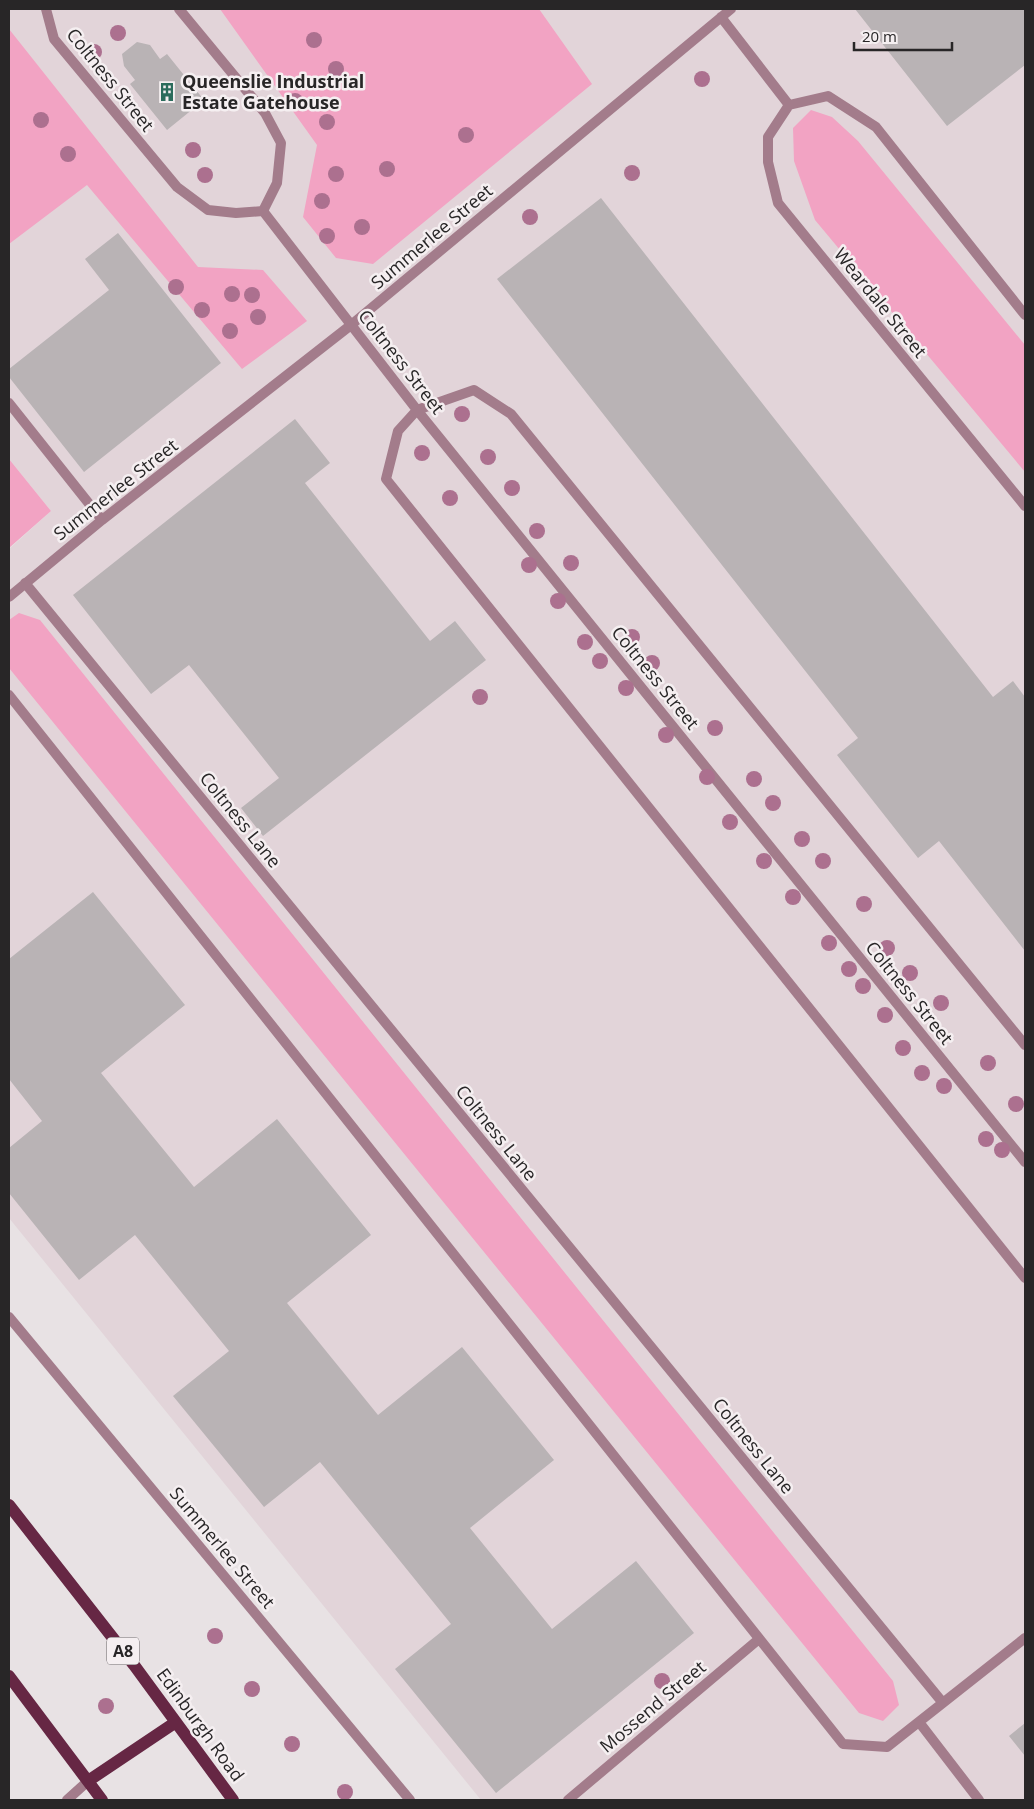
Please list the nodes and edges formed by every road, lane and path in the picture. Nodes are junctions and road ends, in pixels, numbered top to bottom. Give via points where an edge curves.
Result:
1 (46, 9) edge
2 (179, 9) edge
3 (731, 9) edge
4 (720, 17) junction
5 (789, 105) junction
6 (263, 211) junction
7 (1025, 314) edge
8 (351, 325) junction
9 (9, 402) edge
10 (417, 410) junction
11 (1025, 506) edge
12 (102, 520) junction
13 (25, 584) junction
14 (9, 597) edge
15 (9, 696) edge
16 (1025, 1045) edge
17 (1025, 1162) edge
18 (1025, 1278) edge
19 (9, 1317) edge
20 (9, 1505) edge
21 (1025, 1638) edge
22 (759, 1639) junction
23 (9, 1676) edge
24 (943, 1703) junction
25 (176, 1722) junction
26 (919, 1722) junction
27 (88, 1781) junction
28 (67, 1800) edge
29 (102, 1800) edge
30 (233, 1800) edge
31 (410, 1800) edge
32 (568, 1800) edge
33 (979, 1800) edge

1 - 6 street, Coltness Street via 54,39 177,187 208,210
2 - 6 street via 265,113 281,143 277,183
3 - 4 street, Summerlee Street
4 - 5 street
4 - 8 street, Summerlee Street
5 - 7 street via 828,96 876,127
5 - 11 street, Weardale Street via 768,137 768,162 778,203
6 - 8 street, Coltness Street
8 - 10 street, Coltness Street
8 - 12 street, Summerlee Street
9 - 12 street
10 - 16 street via 474,390 512,414
10 - 17 street, Coltness Street
10 - 18 street via 398,431 386,479
12 - 13 street, Summerlee Street
13 - 14 street, Summerlee Street
13 - 24 street, Coltness Lane
15 - 22 street
19 - 31 street, Summerlee Street
20 - 25 main road, Edinburgh Road / A8
21 - 24 street
22 - 26 street via 843,1744 887,1747
22 - 32 street, Mossend Street
23 - 27 main road
24 - 26 street
25 - 27 main road
25 - 30 main road, Edinburgh Road / A8
26 - 33 street
27 - 28 street
27 - 29 main road

